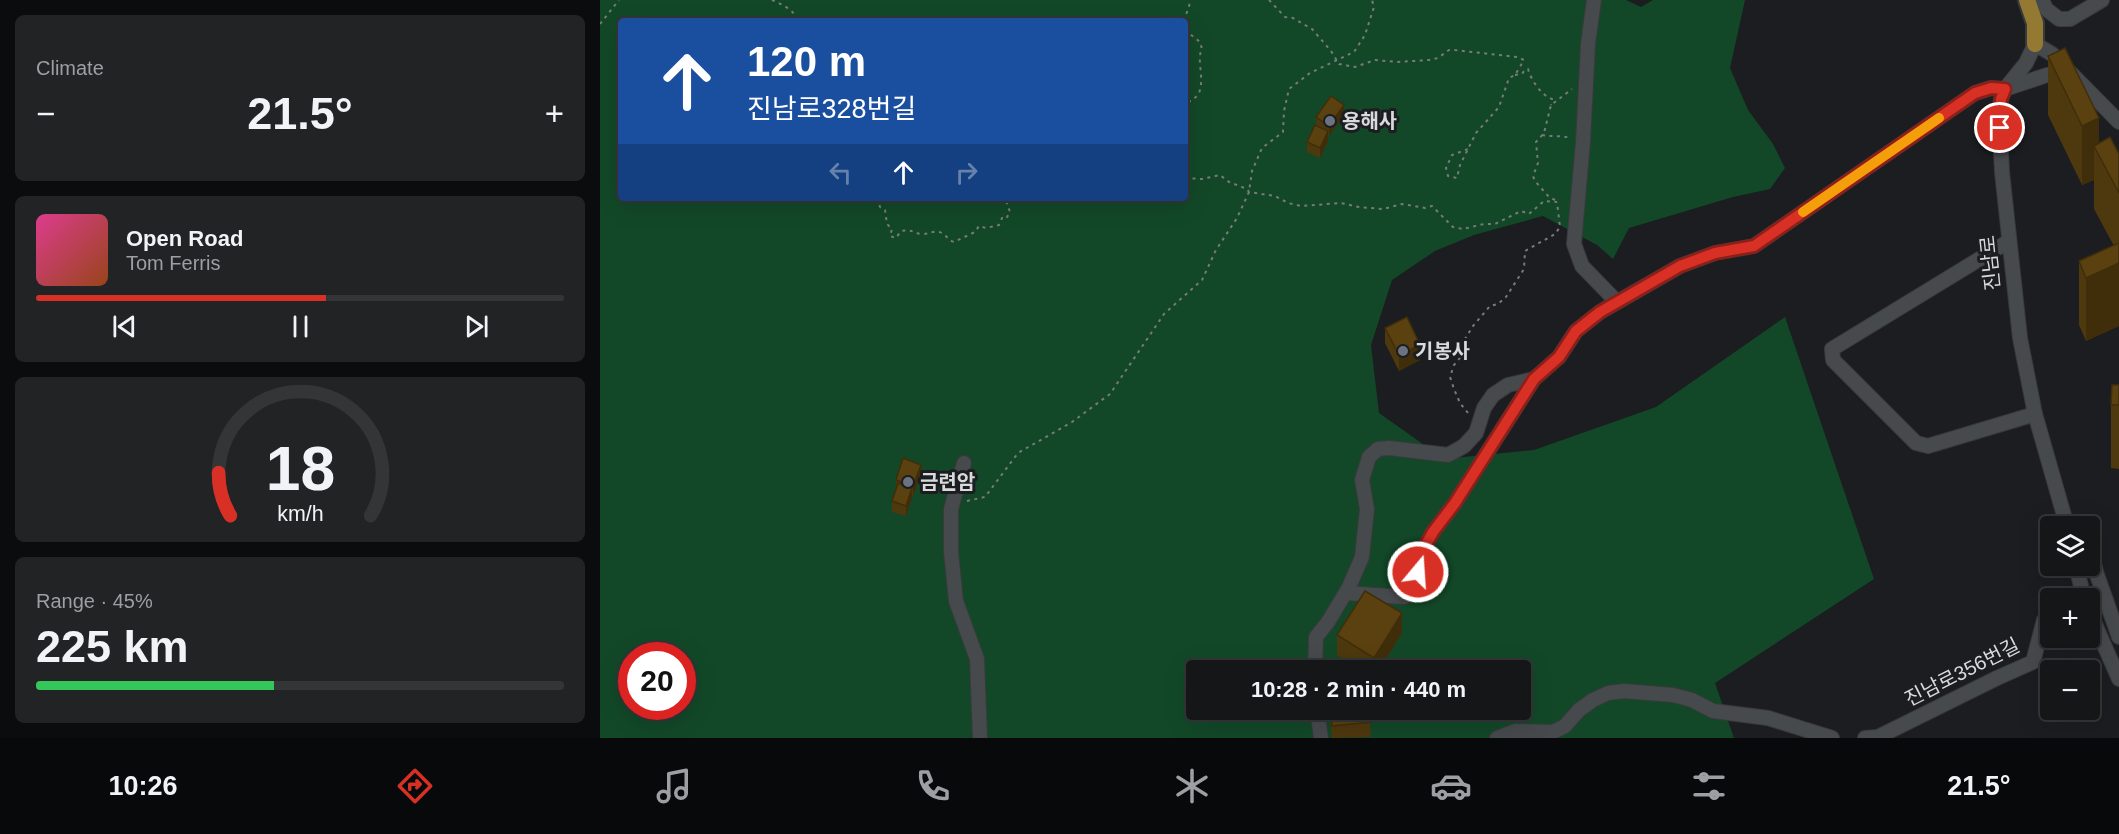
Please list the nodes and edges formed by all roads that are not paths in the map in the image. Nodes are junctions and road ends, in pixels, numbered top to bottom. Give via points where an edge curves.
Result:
1 (1594, 0) edge
2 (2027, 0) edge
3 (2042, 0) edge
4 (2102, 0) edge
5 (2035, 44) junction
6 (2071, 74) junction
7 (2005, 89) junction
8 (2119, 122) edge
9 (2009, 241) junction
10 (1617, 302) junction
11 (1534, 379) junction
12 (2035, 414) junction
13 (964, 463) dead end
14 (2065, 516) edge
15 (2097, 576) edge
16 (1346, 593) junction
17 (2040, 636) edge
18 (2100, 636) edge
19 (2119, 637) edge
20 (1315, 660) edge
21 (2119, 679) edge
22 (1318, 720) edge
23 (980, 738) edge
24 (1321, 738) edge
25 (1497, 738) edge
26 (1832, 738) edge
27 (1865, 738) edge

1 - 10 street via 1574,244 1582,266
2 - 5 main road via 2035,23
3 - 4 street via 2058,19 2070,19
5 - 6 street via 2052,54
5 - 7 street, 진남로 via 2026,63
6 - 7 street via 2047,75
6 - 8 street
7 - 9 street, 진남로 via 2000,128
7 - 10 street via 1975,93 1754,246 1715,253 1680,266
9 - 12 street, 진남로 via 2020,338
9 - 12 street via 1832,349 1833,360 1916,443 1928,446
10 - 11 street via 1576,331 1559,357
11 - 16 street via 1433,532 1404,597
11 - 16 street via 1508,385 1492,395 1476,433 1448,455 1389,448 1378,449 1369,457 1362,480 1367,509 1362,557
12 - 14 street, 진남로
13 - 23 street via 952,504 951,552 956,601 977,658
15 - 19 street
16 - 20 street via 1316,637
17 - 27 street, 진남로356번길 via 2033,663 1878,737
18 - 21 street
22 - 24 street
25 - 26 street via 1515,731 1553,732 1593,700 1624,691 1673,695 1713,711 1767,718

